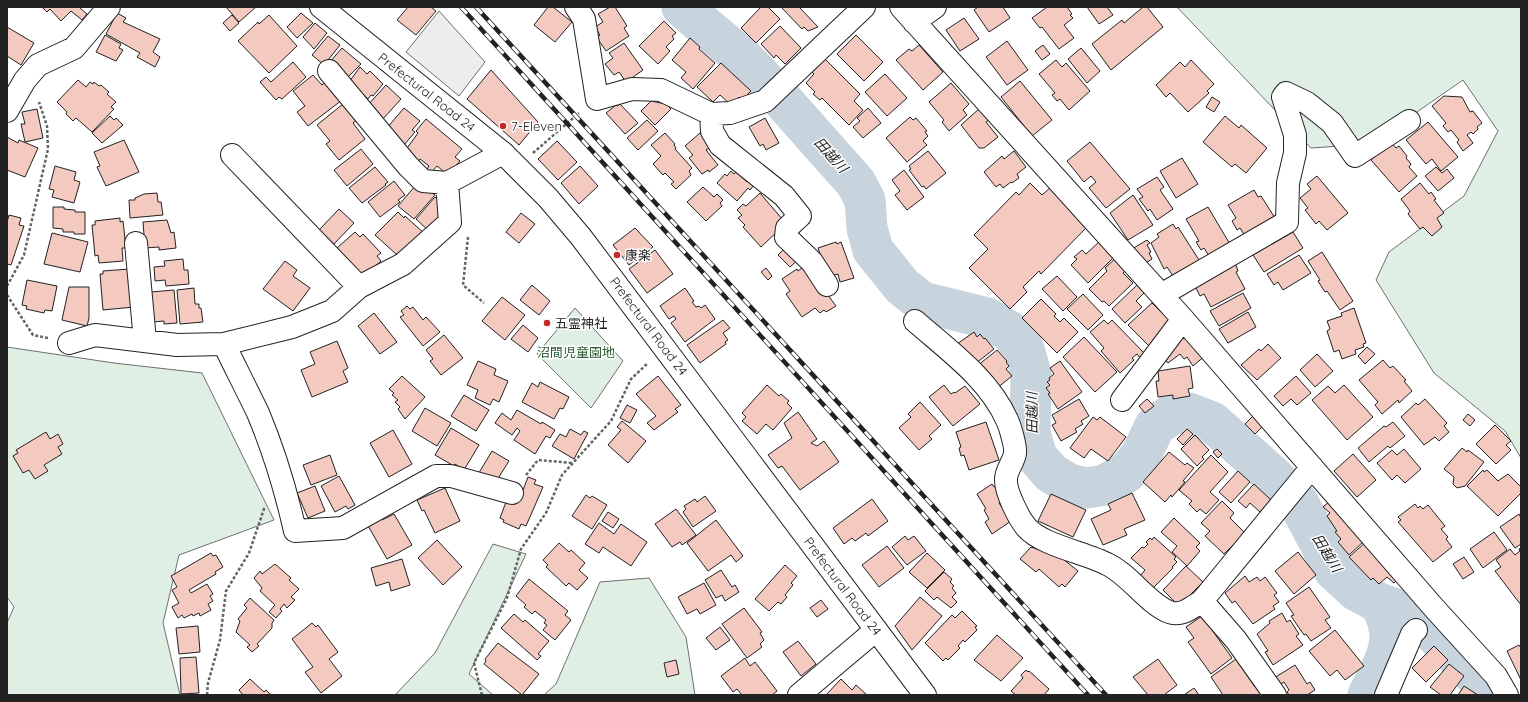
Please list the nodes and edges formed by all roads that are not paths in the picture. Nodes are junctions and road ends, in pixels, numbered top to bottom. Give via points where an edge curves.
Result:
1 (109, 7) edge
2 (321, 7) edge
3 (864, 7) edge
4 (936, 7) edge
5 (585, 11) edge
6 (908, 14) edge
7 (329, 71) dead end
8 (7, 111) edge
9 (711, 114) junction
10 (1409, 121) dead end
11 (232, 155) dead end
12 (510, 159) junction
13 (447, 183) junction
14 (136, 243) dead end
15 (827, 285) dead end
16 (359, 288) junction
17 (1161, 295) junction
18 (1183, 319) junction
19 (915, 321) dead end
20 (145, 341) junction
21 (70, 343) road end
22 (224, 344) junction
23 (1122, 400) dead end
24 (1306, 474) junction
25 (512, 493) road end
26 (1202, 600) junction
27 (876, 630) junction
28 (1416, 630) dead end
29 (1393, 691) edge
30 (799, 695) edge
31 (925, 695) edge
32 (1275, 695) edge
33 (1507, 695) edge

1 - 8 street via 74,48 38,65 24,80
2 - 12 street, Prefectural Road 24
3 - 9 street via 765,101 730,113
4 - 6 street
5 - 9 street via 597,99 632,89 661,90
6 - 17 street
7 - 13 street via 408,166 423,180
9 - 15 street via 712,130 720,145 784,196 800,216 787,228 786,237 812,262
10 - 17 street via 1355,156 1332,123 1306,103 1286,93 1283,97 1294,135 1295,153 1288,184 1287,222
11 - 16 street
12 - 13 street
12 - 27 street, Prefectural Road 24 via 581,237
13 - 16 street via 450,222 403,264
14 - 20 street
16 - 22 street via 332,312 292,327
17 - 18 street
18 - 23 street
18 - 24 street
19 - 26 street via 970,370 995,398 1008,421 1015,452 1006,478 1014,507 1027,529 1041,538 1107,563 1159,606 1170,612 1184,613
20 - 21 street via 95,335
20 - 22 street via 177,345
22 - 25 street via 267,437 287,495 295,530 343,528 436,476 451,476
24 - 26 street
24 - 33 street via 1496,676
26 - 32 street via 1236,640
27 - 30 street
27 - 31 street, Prefectural Road 24
28 - 29 street via 1412,634

